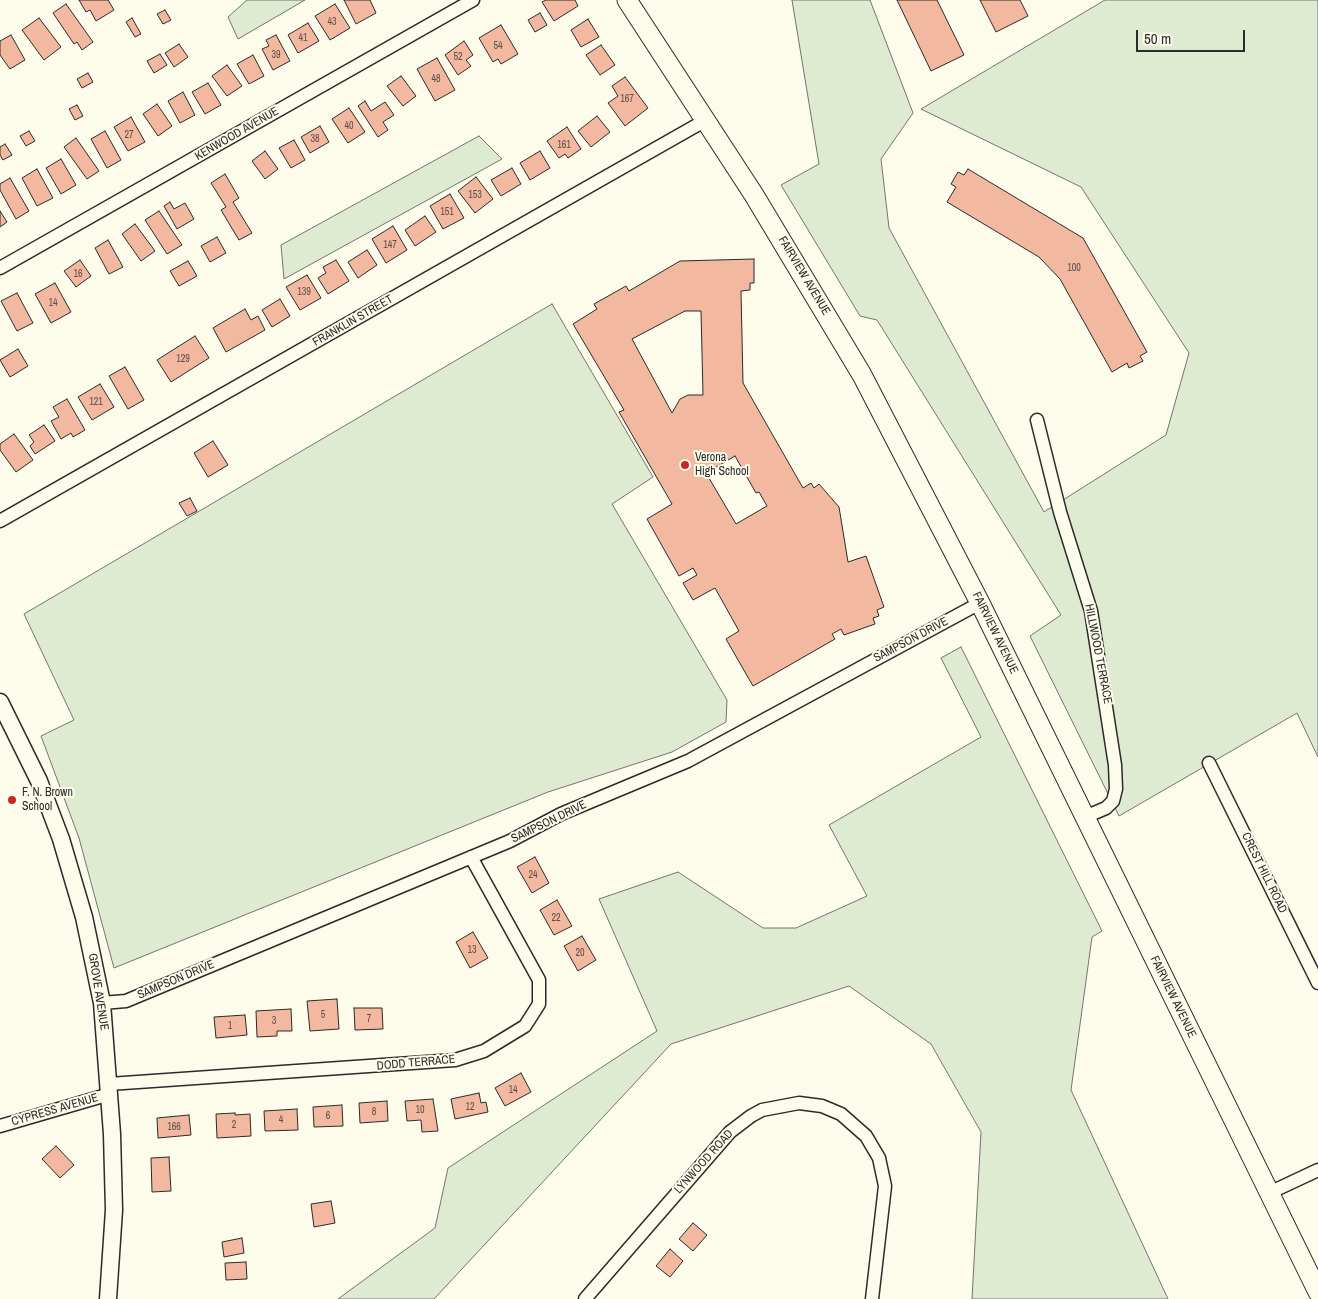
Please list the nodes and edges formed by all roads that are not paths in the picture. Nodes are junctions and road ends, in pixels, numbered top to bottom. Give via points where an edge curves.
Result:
1 (473, 0) edge
2 (626, 0) edge
3 (706, 120) junction
4 (0, 268) edge
5 (1037, 420) dead end
6 (0, 521) edge
7 (980, 603) junction
8 (0, 702) edge
9 (1209, 763) dead end
10 (1085, 817) junction
11 (471, 857) junction
12 (1318, 983) edge
13 (102, 1003) junction
14 (110, 1089) junction
15 (0, 1126) edge
16 (1318, 1170) edge
17 (1269, 1193) junction
18 (1318, 1292) edge
19 (108, 1299) edge
20 (585, 1299) edge
21 (872, 1299) edge

1 - 4 street, KENWOOD AVENUE
2 - 3 main road, FAIRVIEW AVENUE
3 - 6 street, FRANKLIN STREET
3 - 7 main road, FAIRVIEW AVENUE via 791,254 862,375
5 - 10 street, HILLWOOD TERRACE via 1060,512 1091,611 1115,765 1113,801 1106,808
7 - 10 main road, FAIRVIEW AVENUE
7 - 11 street, SAMPSON DRIVE via 688,761 561,814
8 - 13 street, GROVE AVENUE via 39,781 61,839 84,918
9 - 12 street, CREST HILL ROAD
10 - 17 main road, FAIRVIEW AVENUE
11 - 13 street, SAMPSON DRIVE via 126,1000
11 - 14 street, DODD TERRACE via 539,980 539,1004 525,1026 484,1051 455,1060
13 - 14 street, GROVE AVENUE
14 - 15 street, CYPRESS AVENUE
14 - 19 street, GROVE AVENUE via 114,1210
16 - 17 street
17 - 18 main road, FAIRVIEW AVENUE
20 - 21 street, LYNWOOD ROAD via 730,1132 762,1110 799,1103 822,1106 841,1114 866,1136 879,1158 885,1186

